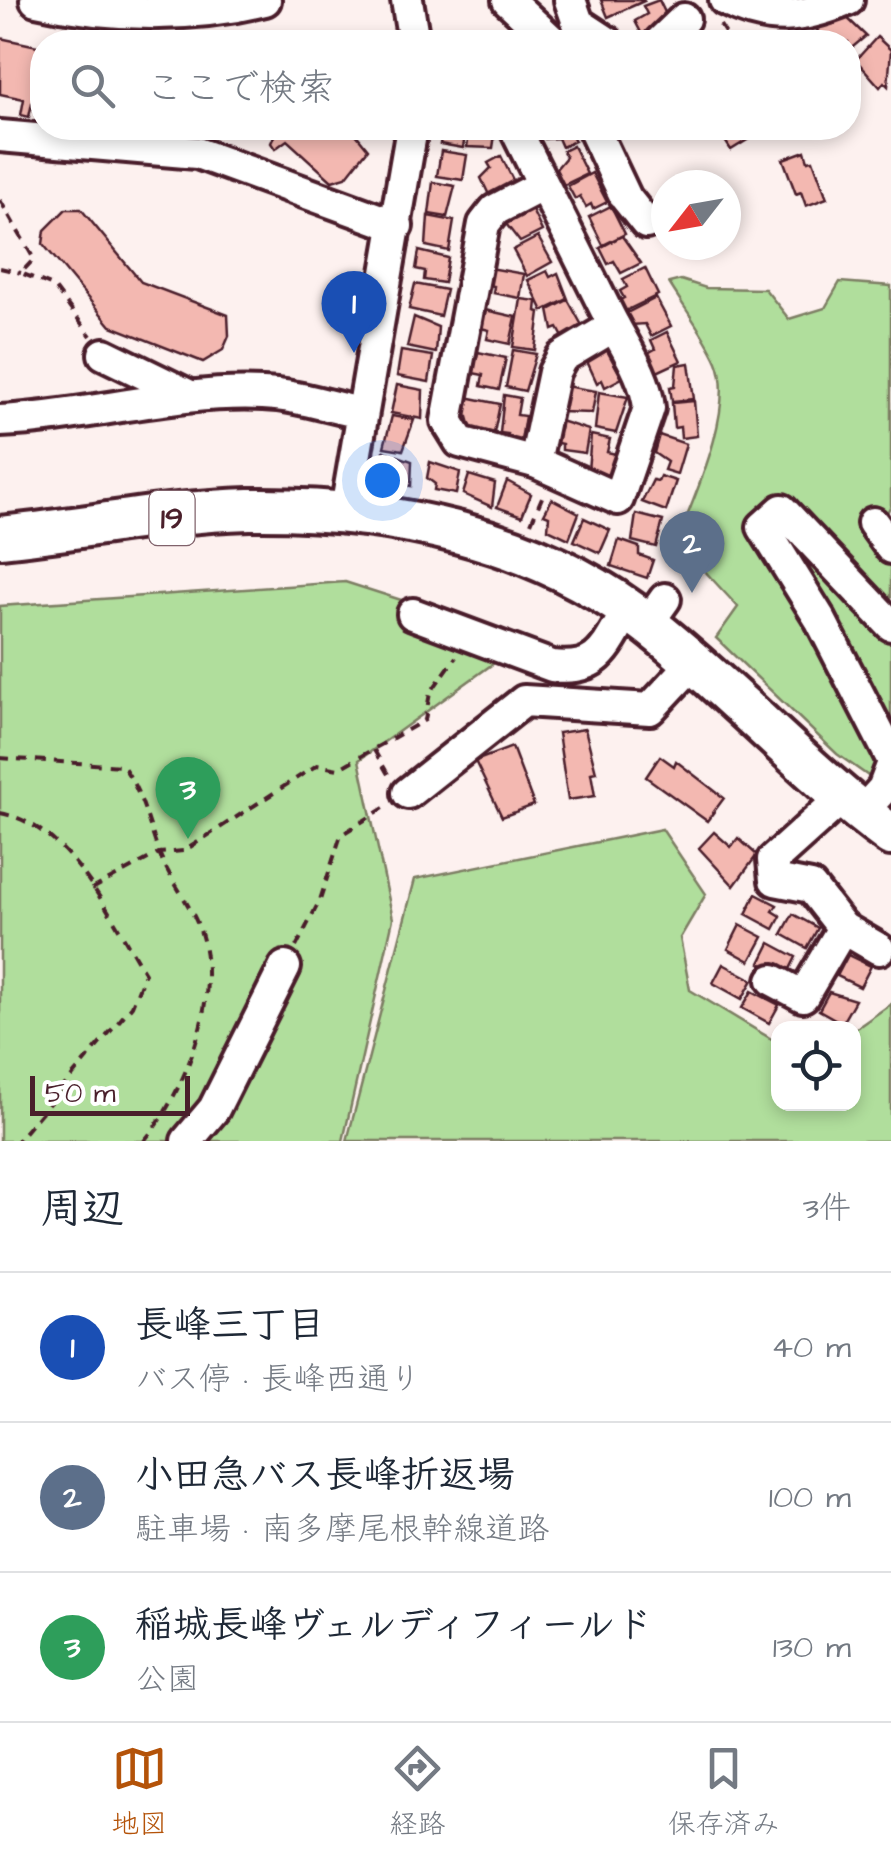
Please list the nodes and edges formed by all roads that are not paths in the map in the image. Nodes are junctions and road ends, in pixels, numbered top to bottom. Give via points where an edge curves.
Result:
1 (36, 0) edge
2 (264, 0) edge
3 (407, 0) edge
4 (508, 0) edge
5 (570, 0) edge
6 (724, 0) edge
7 (848, 0) edge
8 (684, 20) dead end
9 (412, 30) edge
10 (540, 30) edge
11 (588, 30) edge
12 (673, 30) edge
13 (0, 136) edge
14 (410, 140) edge
15 (521, 140) edge
16 (599, 140) edge
17 (544, 185) junction
18 (646, 223) dead end
19 (397, 226) junction
20 (614, 326) junction
21 (104, 354) road end
22 (190, 396) junction
23 (362, 413) junction
24 (0, 421) edge
25 (544, 466) junction
26 (346, 510) junction
27 (0, 538) edge
28 (647, 611) junction
29 (413, 614) dead end
30 (891, 625) edge
31 (694, 662) junction
32 (891, 757) edge
33 (891, 768) edge
34 (396, 794) road end
35 (865, 815) edge
36 (843, 928) junction
37 (879, 949) dead end
38 (285, 968) road end
39 (772, 980) dead end
40 (188, 1141) edge

1 - 2 street via 146,13
3 - 9 street
4 - 10 street
5 - 11 street via 578,24
6 - 7 street via 777,18
8 - 12 street
13 - 19 street via 197,153
14 - 19 street
15 - 17 street
16 - 18 street
17 - 20 street
17 - 25 street via 495,210 484,224 447,422 460,442
19 - 23 street
20 - 25 street via 562,357 554,372
20 - 25 street via 649,408 618,499
21 - 22 street
22 - 23 street via 265,394
22 - 24 street
23 - 26 street
26 - 27 main road, 19 via 246,509
26 - 28 main road, 19 via 483,539
28 - 29 street via 586,666 569,668
28 - 31 main road, 19
30 - 32 street via 782,510 764,527
31 - 34 street via 650,710 524,702
31 - 35 main road, 19
33 - 35 street
35 - 36 street via 773,860 775,880 811,887
36 - 37 street
36 - 39 street via 803,996
38 - 40 street via 214,1108

